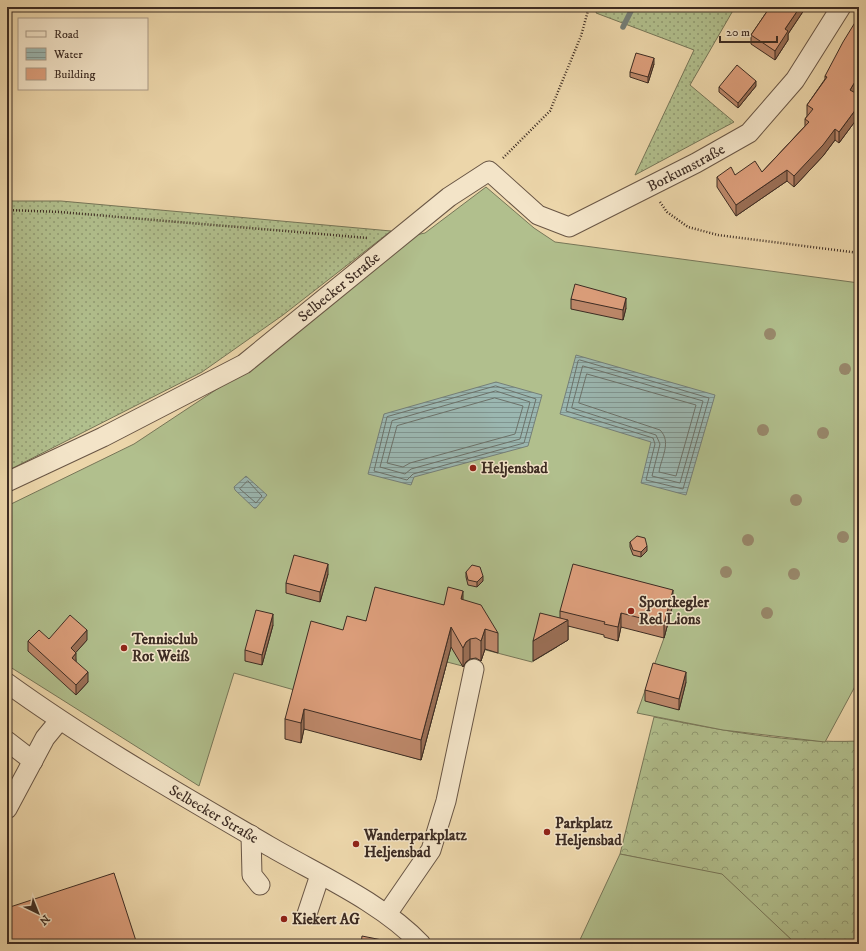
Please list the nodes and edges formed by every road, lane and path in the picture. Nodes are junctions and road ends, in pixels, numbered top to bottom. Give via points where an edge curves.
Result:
1 (589, 7) edge
2 (841, 7) edge
3 (489, 171) junction
4 (649, 187) junction
5 (7, 210) edge
6 (394, 240) junction
7 (859, 253) edge
8 (7, 482) edge
9 (474, 669) dead end
10 (7, 683) edge
11 (59, 721) junction
12 (7, 741) edge
13 (33, 761) junction
14 (7, 809) edge
15 (251, 835) junction
16 (320, 875) junction
17 (260, 885) dead end
18 (307, 914) dead end
19 (387, 914) junction
20 (421, 944) edge

1 - 3 path via 581,36 550,111
2 - 4 street, Borkumstraße via 795,80 749,133 696,164
3 - 4 street, Borkumstraße via 538,215 569,227
3 - 6 street, Selbecker Straße via 449,197
4 - 7 path via 667,212 688,227 718,235
5 - 6 path
6 - 8 street, Selbecker Straße via 244,364 103,437
9 - 19 street via 446,801 430,850
10 - 11 street, Selbecker Straße
11 - 13 street via 45,738
11 - 15 street, Selbecker Straße
12 - 13 street
13 - 14 street
15 - 16 street, Selbecker Straße
15 - 17 street via 252,875
16 - 18 street
16 - 19 street, Selbecker Straße
19 - 20 street, Selbecker Straße

